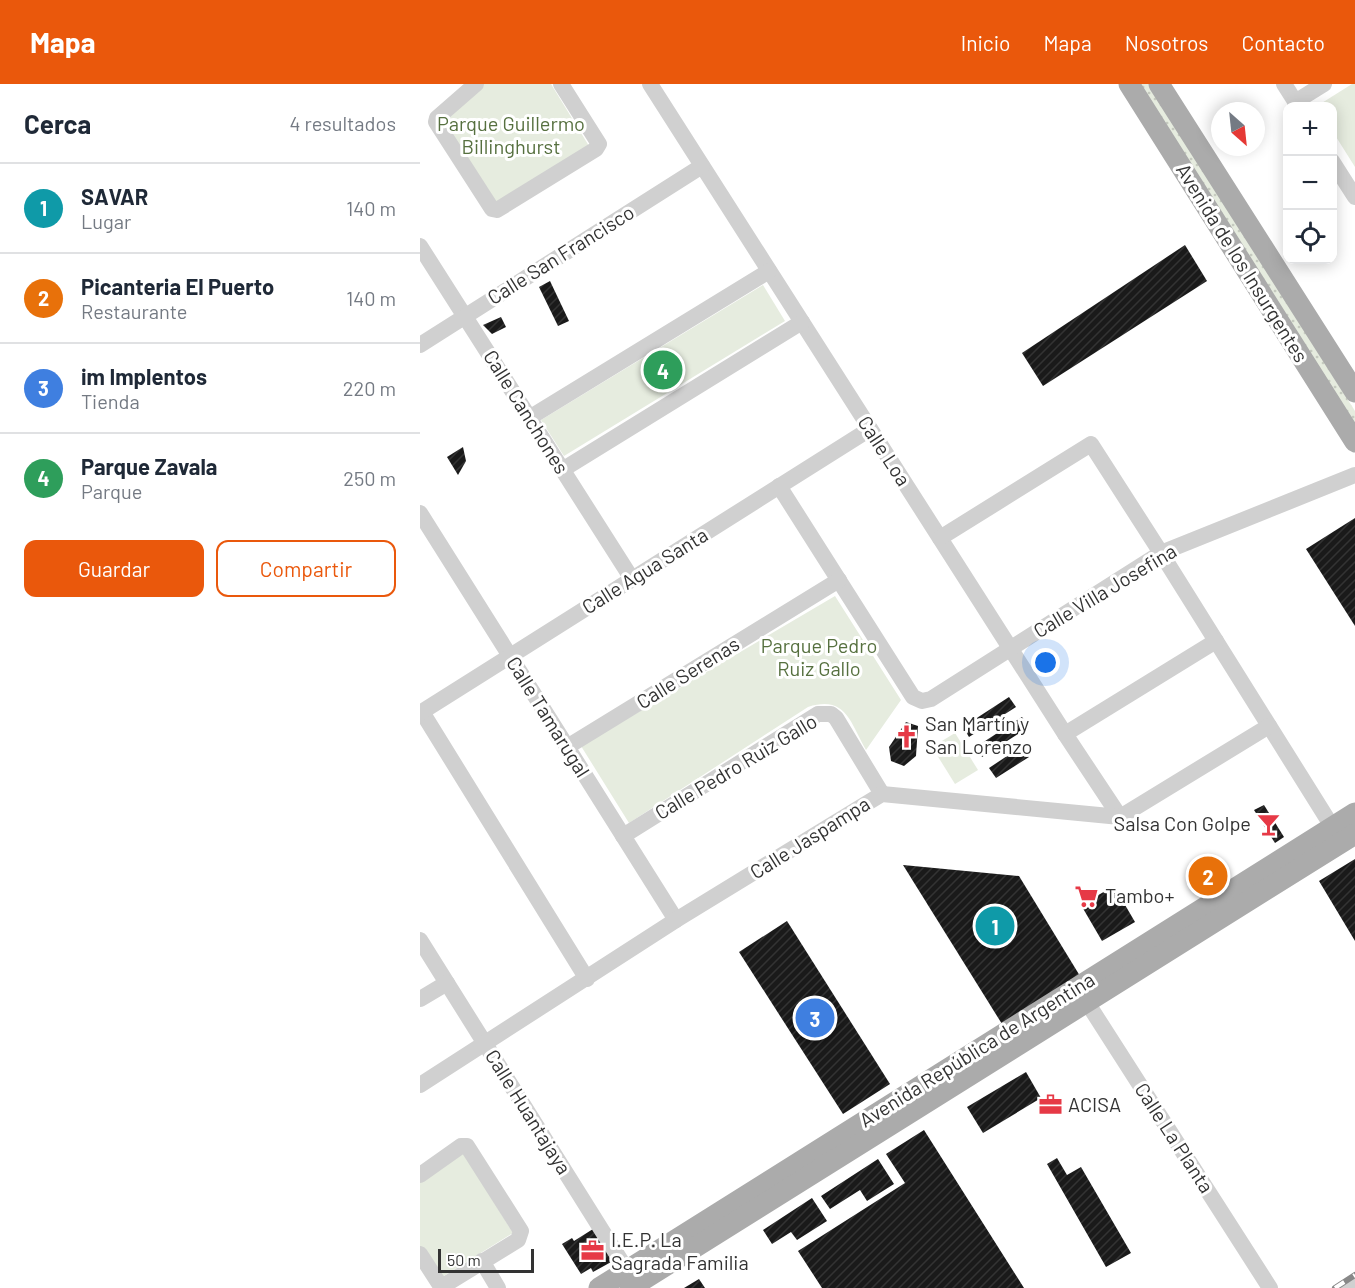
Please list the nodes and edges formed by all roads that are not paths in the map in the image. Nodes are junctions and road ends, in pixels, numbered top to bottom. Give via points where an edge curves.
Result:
1 (476, 84) edge
2 (561, 84) edge
3 (650, 84) edge
4 (1129, 84) edge
5 (1159, 84) edge
6 (1284, 84) edge
7 (1323, 84) edge
8 (1296, 102) edge
9 (1300, 102) edge
10 (702, 166) junction
11 (1337, 169) edge
12 (1355, 197) edge
13 (420, 246) edge
14 (769, 271) junction
15 (465, 316) junction
16 (802, 322) junction
17 (420, 345) edge
18 (1354, 387) edge
19 (529, 417) junction
20 (870, 429) junction
21 (1355, 442) edge
22 (562, 470) junction
23 (1355, 475) edge
24 (779, 486) junction
25 (420, 513) edge
26 (940, 538) junction
27 (1161, 553) junction
28 (632, 579) junction
29 (839, 580) junction
30 (1216, 641) junction
31 (1010, 649) junction
32 (510, 656) junction
33 (421, 713) edge
34 (1269, 726) junction
35 (1065, 734) junction
36 (567, 747) junction
37 (882, 794) junction
38 (1355, 813) edge
39 (1120, 817) junction
40 (1343, 834) edge
41 (623, 836) junction
42 (676, 920) junction
43 (420, 940) edge
44 (587, 979) junction
45 (447, 983) junction
46 (1082, 995) junction
47 (420, 999) edge
48 (485, 1045) junction
49 (420, 1085) edge
50 (421, 1171) edge
51 (420, 1254) edge
52 (482, 1262) junction
53 (631, 1281) edge
54 (1355, 1284) edge
55 (498, 1288) edge
56 (599, 1288) edge
57 (1269, 1288) edge
58 (1349, 1288) edge

1 - 2 street via 436,122 492,209 498,210 599,144
3 - 10 street, Calle Loa
4 - 21 main road, Avenida de los Insurgentes
5 - 18 main road, Avenida de los Insurgentes
6 - 8 street
7 - 9 street
10 - 14 street, Calle Loa
10 - 15 street, Calle San Francisco
11 - 12 street
13 - 15 street, Calle Canchones
14 - 16 street, Calle Loa
14 - 19 street
15 - 17 street, Calle San Francisco
15 - 19 street, Calle Canchones
16 - 20 street, Calle Loa
16 - 22 street
19 - 22 street, Calle Canchones
20 - 24 street, Calle Agua Santa
20 - 26 street, Calle Loa
22 - 28 street, Calle Canchones
23 - 27 street, Calle Villa Josefina
24 - 28 street, Calle Agua Santa
24 - 29 street
25 - 32 street, Calle Tamarugal
26 - 27 street via 1091,444
26 - 31 street, Calle Loa
27 - 30 street
27 - 31 street, Calle Villa Josefina
28 - 32 street, Calle Agua Santa
29 - 31 street, Calle Villa Josefina via 913,697 922,701
29 - 36 street, Calle Serenas
30 - 34 street
30 - 35 street
31 - 35 street, Calle Loa
32 - 33 street, Calle Agua Santa
32 - 36 street, Calle Tamarugal
33 - 44 street
34 - 39 street
34 - 40 street
35 - 39 street, Calle Loa
36 - 41 street, Calle Tamarugal
37 - 39 street, Calle Jaspampa
37 - 41 street, Calle Pedro Ruiz Gallo via 836,718 818,714
37 - 42 street, Calle Jaspampa
38 - 40 main road, Avenida República de Argentina
40 - 46 main road, Avenida República de Argentina
41 - 42 street, Calle Tamarugal
42 - 44 street, Calle Jaspampa
43 - 45 street, Calle Huantajaya
44 - 48 street, Calle Jaspampa
45 - 47 street
45 - 48 street, Calle Huantajaya
46 - 53 main road, Avenida República de Argentina
46 - 57 street, Calle La Planta
48 - 49 street, Calle Jaspampa
48 - 53 street, Calle Huantajaya
50 - 52 street via 461,1146 473,1152 521,1231 518,1240
51 - 52 street via 444,1286
52 - 55 street
53 - 56 main road, Avenida República de Argentina
54 - 58 street

